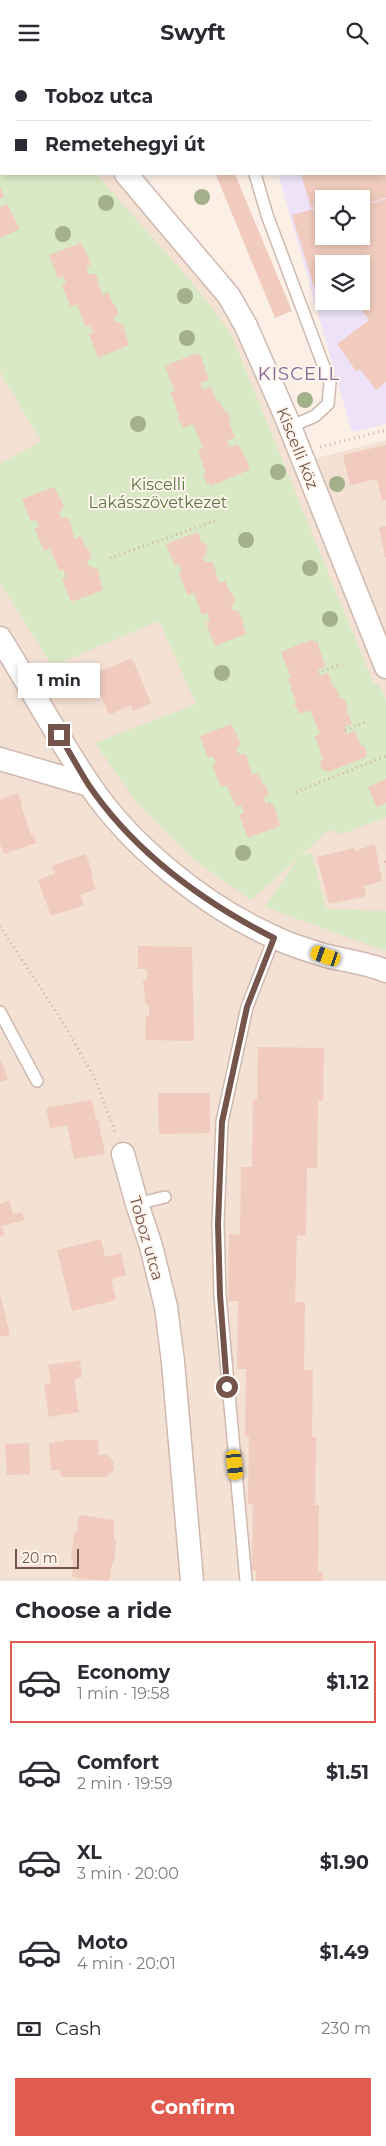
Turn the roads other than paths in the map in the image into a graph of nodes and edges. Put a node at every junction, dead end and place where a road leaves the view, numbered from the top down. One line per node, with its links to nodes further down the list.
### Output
1 (127, 175): 3 (street, Kiscelli köz)
2 (255, 175): 3 (lane)
3 (290, 427): 5 (street, Kiscelli köz)
4 (0, 638): 7 (street)
5 (386, 667)
6 (0, 759): 7 (street)
7 (89, 785): 8 (street)
8 (274, 938): 9 (street); 16 (lane)
9 (386, 971)
10 (0, 1012): 11 (lane)
11 (37, 1081)
12 (123, 1154): 14 (street, Toboz utca)
13 (165, 1197): 14 (lane)
14 (137, 1204): 15 (street, Toboz utca)
15 (192, 1581)
16 (246, 1581)

